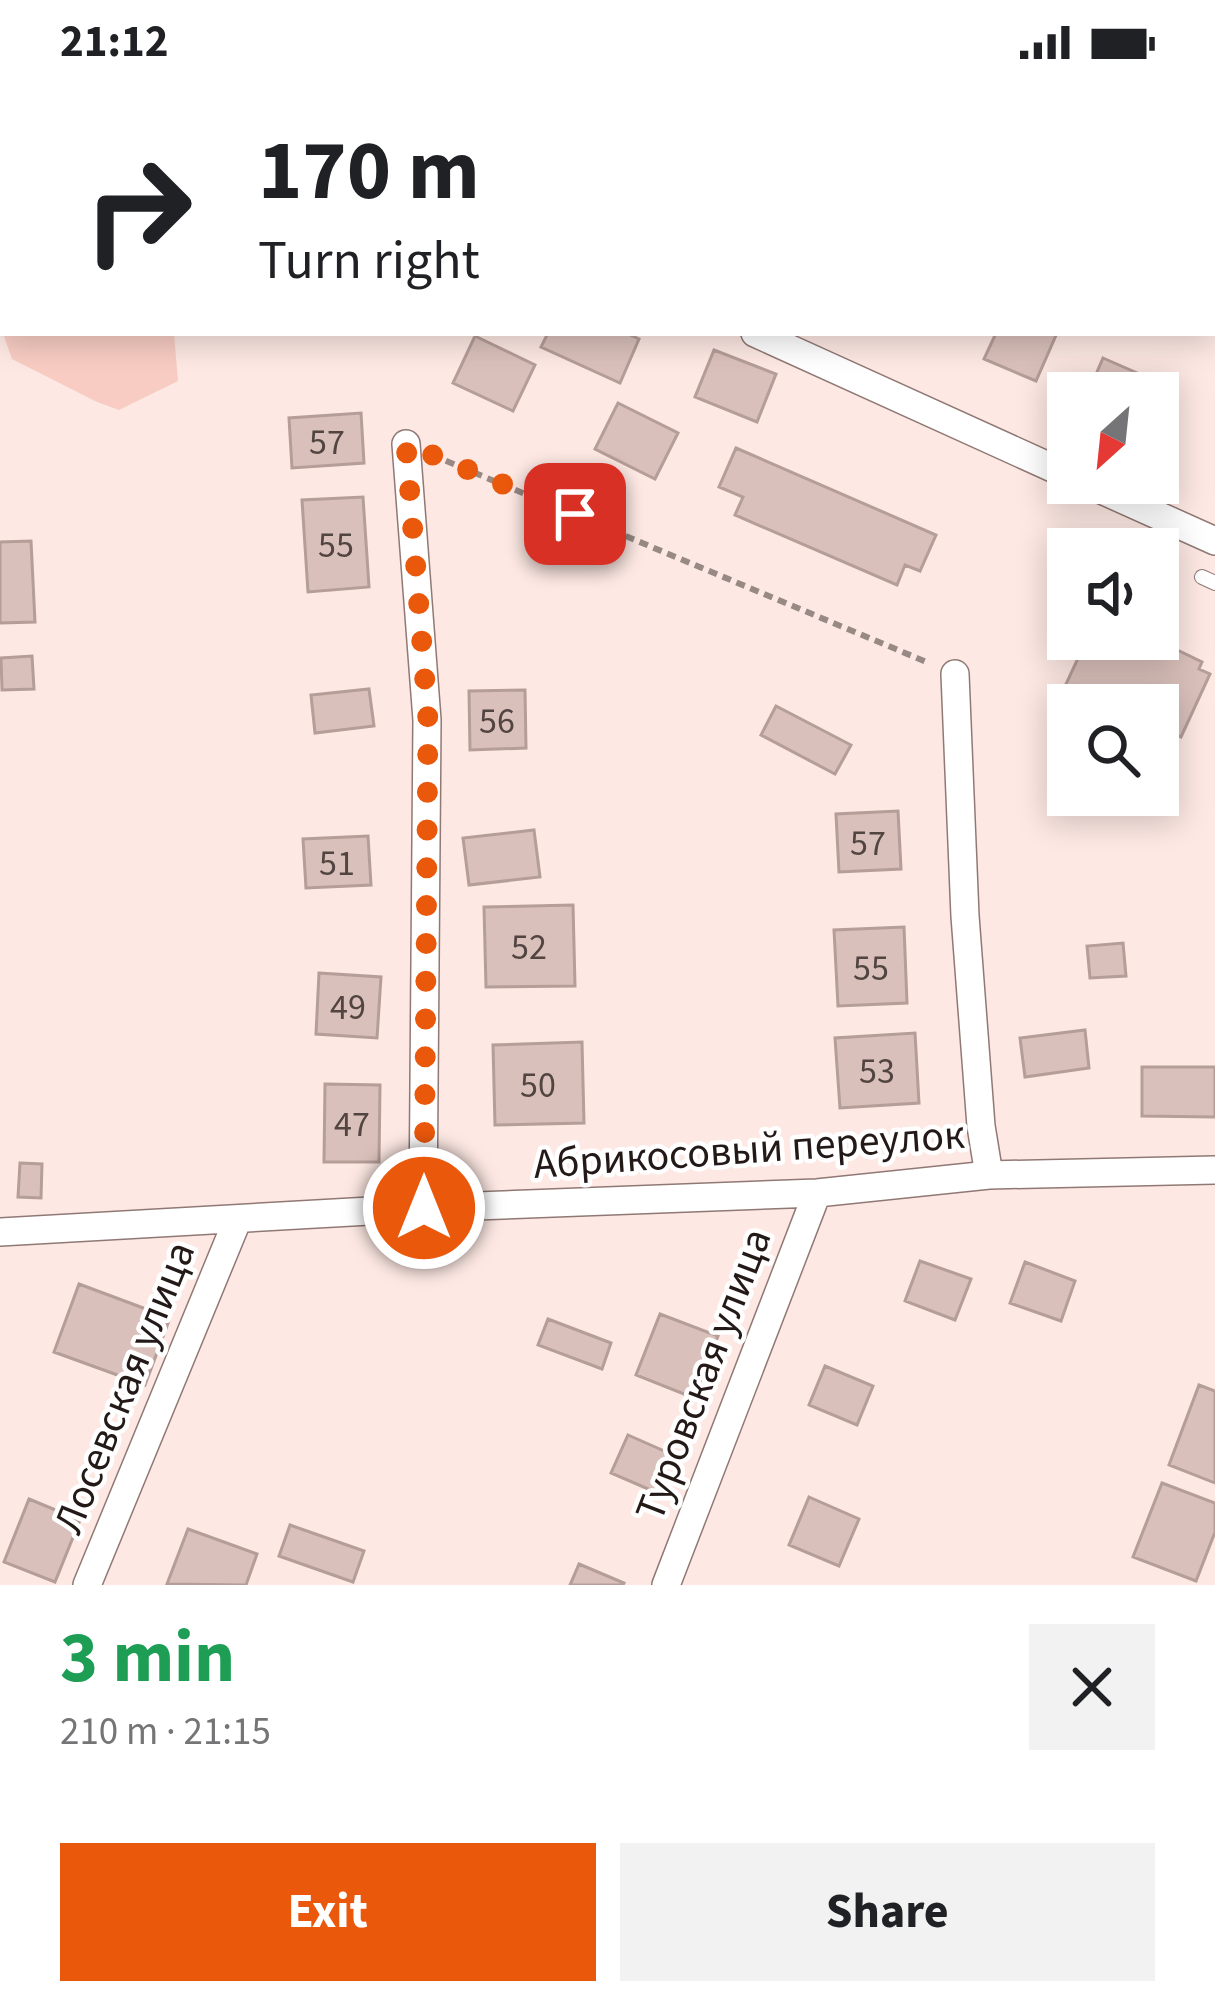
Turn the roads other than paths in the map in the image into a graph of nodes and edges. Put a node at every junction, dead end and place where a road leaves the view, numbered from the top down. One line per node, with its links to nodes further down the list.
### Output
1 (762, 336): 3 (street)
2 (406, 444): 10 (street)
3 (1047, 465)
4 (1132, 504): 5 (street)
5 (1215, 542)
6 (955, 674): 8 (street)
7 (1215, 1170): 8 (street, Абрикосовый переулок)
8 (989, 1175): 9 (street, Абрикосовый переулок)
9 (817, 1193): 10 (street, Абрикосовый переулок); 14 (street, Туровская улица)
10 (424, 1208): 11 (street, Абрикосовый переулок)
11 (237, 1220): 12 (street, Абрикосовый переулок); 13 (street, Лосевская улица)
12 (0, 1232)
13 (87, 1585)
14 (666, 1585)

